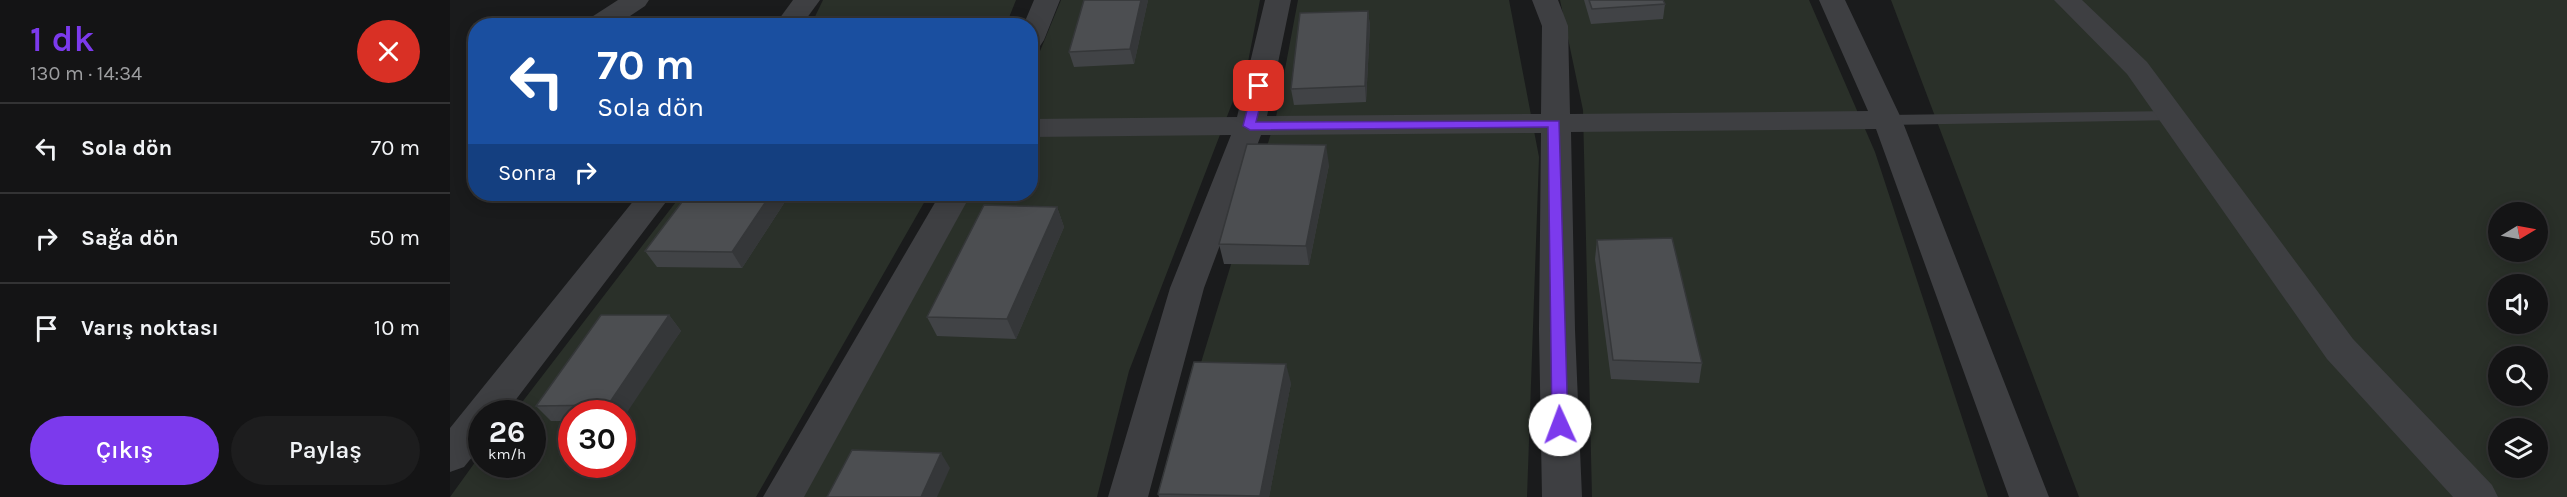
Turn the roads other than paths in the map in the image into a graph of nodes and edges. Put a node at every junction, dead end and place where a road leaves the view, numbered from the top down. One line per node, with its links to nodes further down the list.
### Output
1 (636, 0): 8 (street)
2 (807, 0): 9 (street)
3 (1047, 0): 10 (street)
4 (1278, 0): 14 (street)
5 (1545, 0): 13 (street)
6 (1832, 0): 12 (street)
7 (2067, 0): 11 (street)
8 (608, 18)
9 (794, 18)
10 (1038, 21)
11 (2172, 116): 12 (lane); 25 (street)
12 (1887, 120): 13 (street); 24 (street)
13 (1554, 123): 14 (street); 23 (street)
14 (1250, 126): 15 (street); 22 (street)
15 (1038, 128)
16 (650, 201): 18 (street)
17 (951, 201): 21 (street)
18 (494, 400)
19 (468, 433): 20 (street)
20 (450, 456)
21 (783, 497)
22 (1128, 497)
23 (1562, 497)
24 (2029, 497)
25 (2478, 497)

